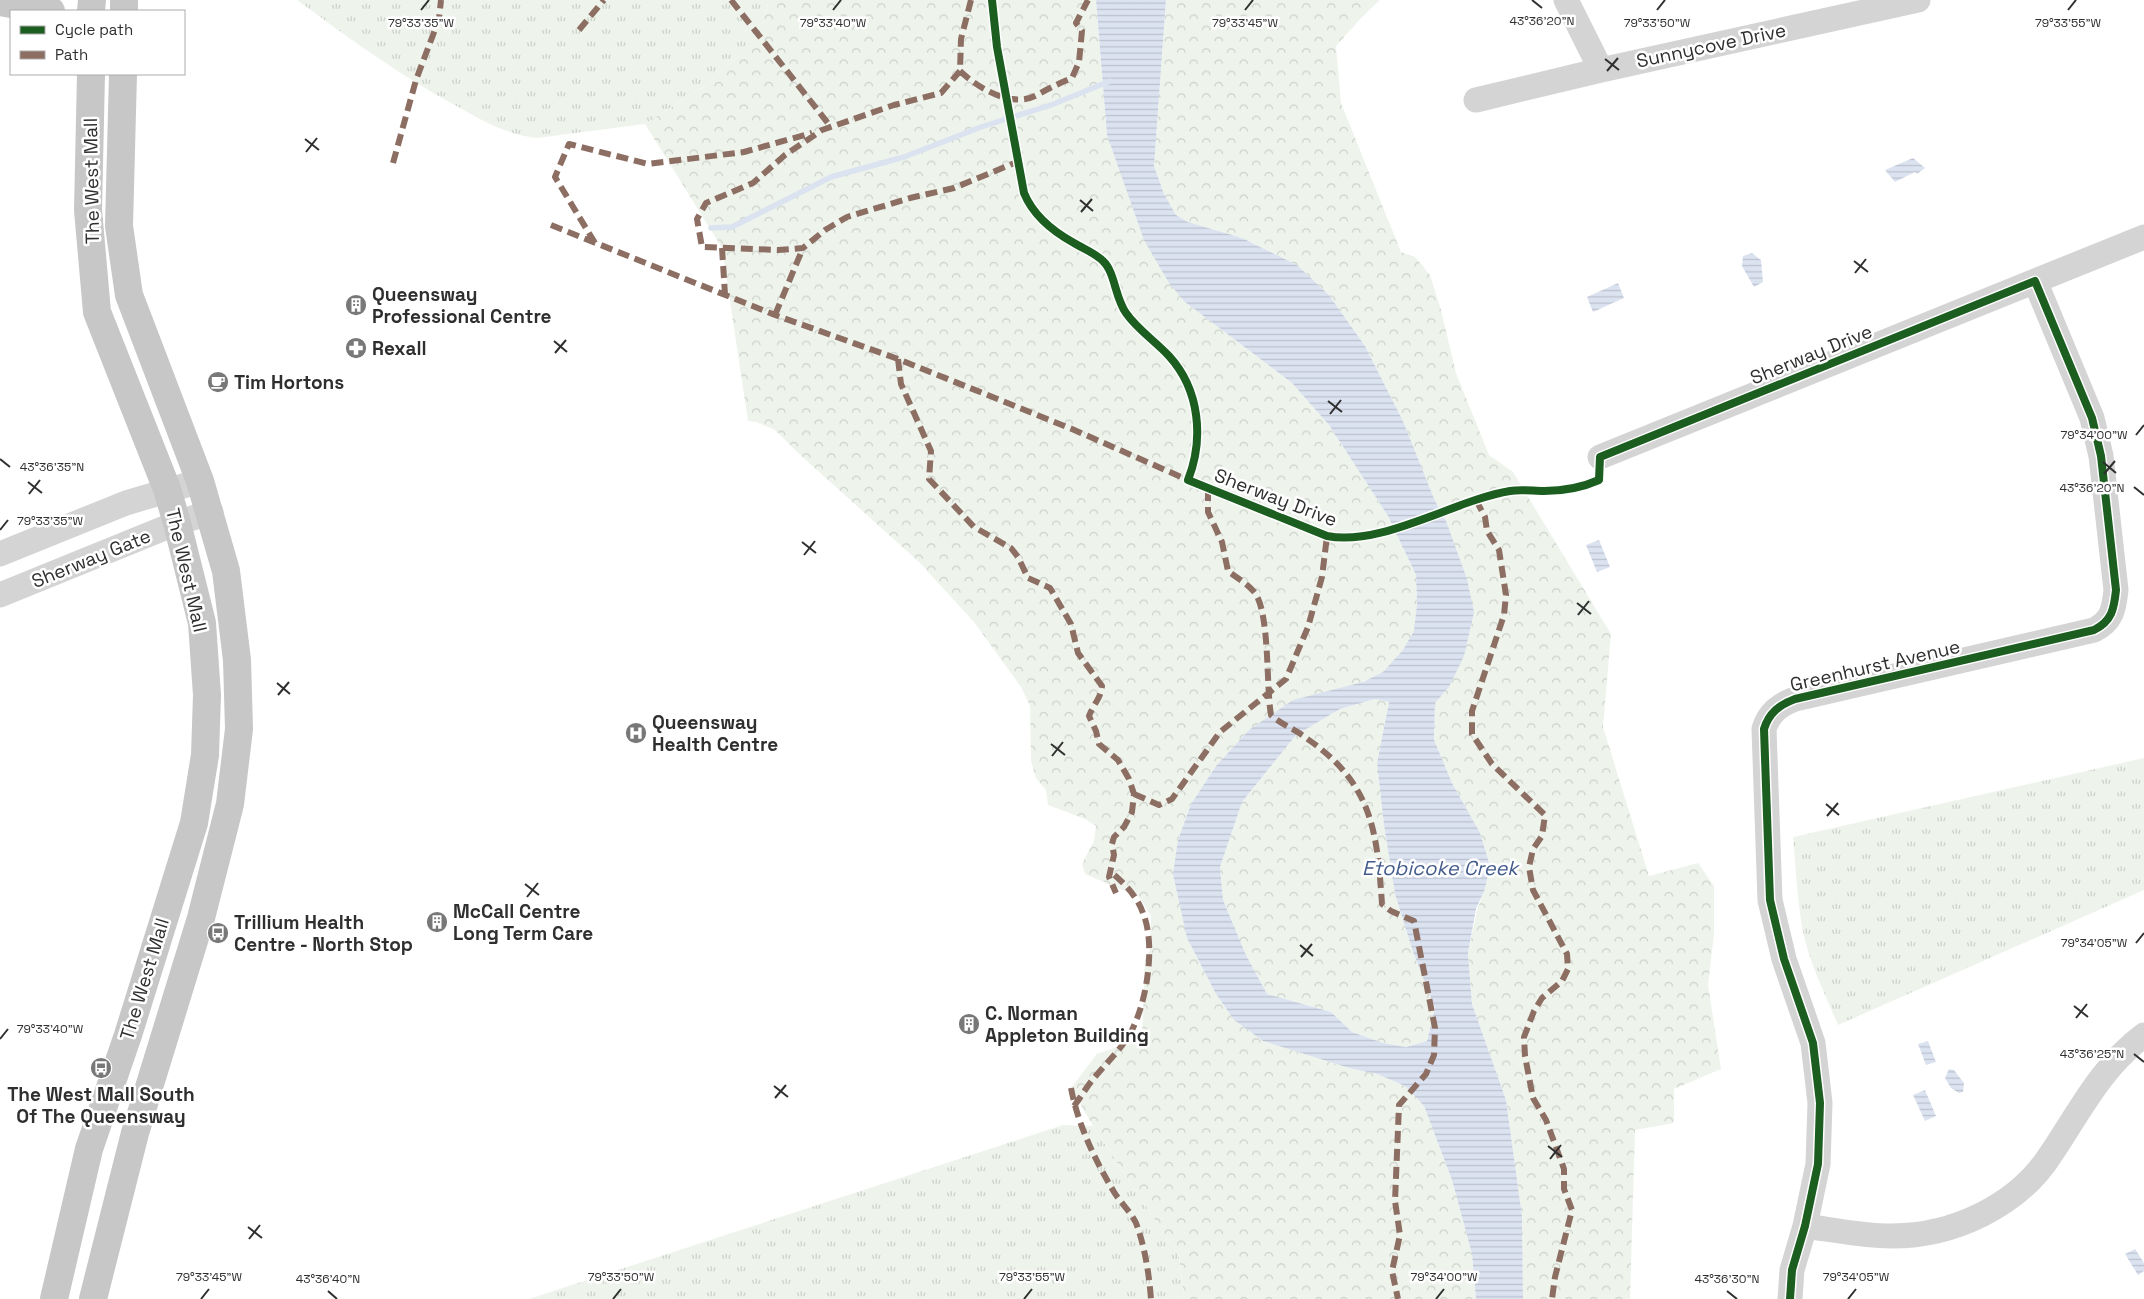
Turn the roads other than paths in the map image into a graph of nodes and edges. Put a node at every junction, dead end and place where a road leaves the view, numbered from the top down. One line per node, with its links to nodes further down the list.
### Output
1 (1566, 0): 5 (street)
2 (1918, 0): 5 (street, Sunnycove Drive)
3 (0, 2): 4 (main road)
4 (45, 10)
5 (1601, 70): 8 (street, Sunnycove Drive)
6 (91, 75): 13 (main road, The West Mall)
7 (123, 75): 12 (main road, The West Mall)
8 (1476, 100)
9 (2144, 237): 10 (street, Sherway Drive)
10 (2035, 281): 11 (street, Sherway Drive); 19 (street, Greenhurst Avenue)
11 (1600, 457)
12 (200, 481): 13 (street, Sherway Gate); 14 (main road, The West Mall)
13 (167, 490): 15 (main road, The West Mall); 16 (street, Sherway Gate)
14 (211, 512): 15 (street, Sherway Gate); 21 (main road, The West Mall)
15 (177, 523): 17 (street, Sherway Gate); 20 (main road, The West Mall)
16 (0, 554)
17 (0, 595)
18 (2144, 1035): 19 (street)
19 (1805, 1226): 22 (street, Greenhurst Avenue)
20 (54, 1299)
21 (93, 1299)
22 (1790, 1299)

